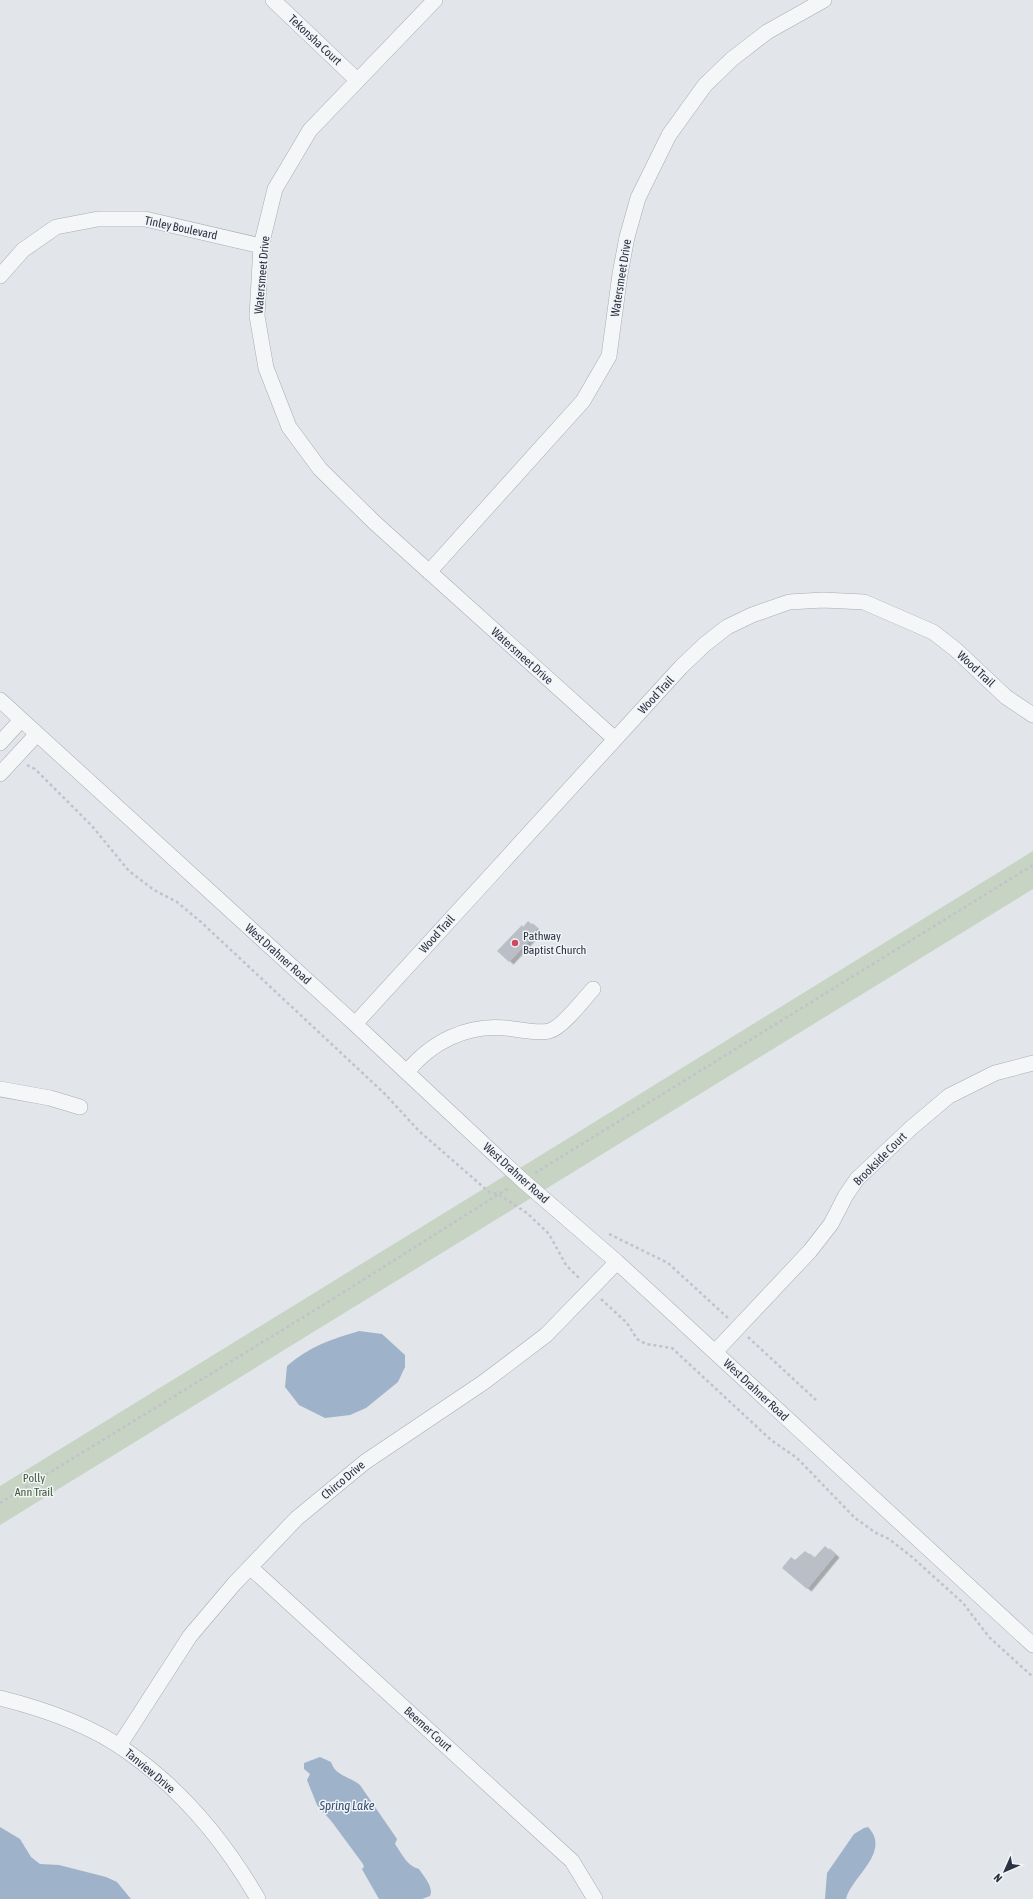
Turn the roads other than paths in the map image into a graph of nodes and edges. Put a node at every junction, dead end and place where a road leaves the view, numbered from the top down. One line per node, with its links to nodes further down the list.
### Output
1 (273, 0): 4 (street, Tekonsha Court)
2 (435, 0): 4 (street, Watersmeet Drive)
3 (824, 0): 7 (street, Watersmeet Drive)
4 (357, 80): 5 (street, Watersmeet Drive)
5 (261, 246): 6 (street, Tinley Boulevard); 7 (street, Watersmeet Drive)
6 (0, 276)
7 (429, 572): 12 (street, Watersmeet Drive)
8 (0, 700): 10 (street, West Drahner Road)
9 (1033, 715): 12 (street, Wood Trail)
10 (21, 720): 11 (street, West Drahner Road); 13 (street)
11 (37, 734): 14 (street); 16 (street, West Drahner Road)
12 (615, 740): 16 (street, Wood Trail)
13 (0, 743)
14 (0, 774)
15 (594, 989): 18 (street)
16 (356, 1024): 18 (street, West Drahner Road)
17 (1033, 1063): 22 (street, Brookside Court)
18 (407, 1072): 21 (street, West Drahner Road)
19 (0, 1089): 20 (street)
20 (80, 1107)
21 (616, 1262): 22 (street, West Drahner Road); 23 (street, Chirco Drive)
22 (715, 1352): 24 (street, West Drahner Road)
23 (250, 1567): 26 (street, Chirco Drive); 28 (street, Beemer Court)
24 (1033, 1645)
25 (0, 1698): 26 (street, Tanview Drive)
26 (119, 1746): 27 (street, Tanview Drive)
27 (258, 1899)
28 (595, 1899)

